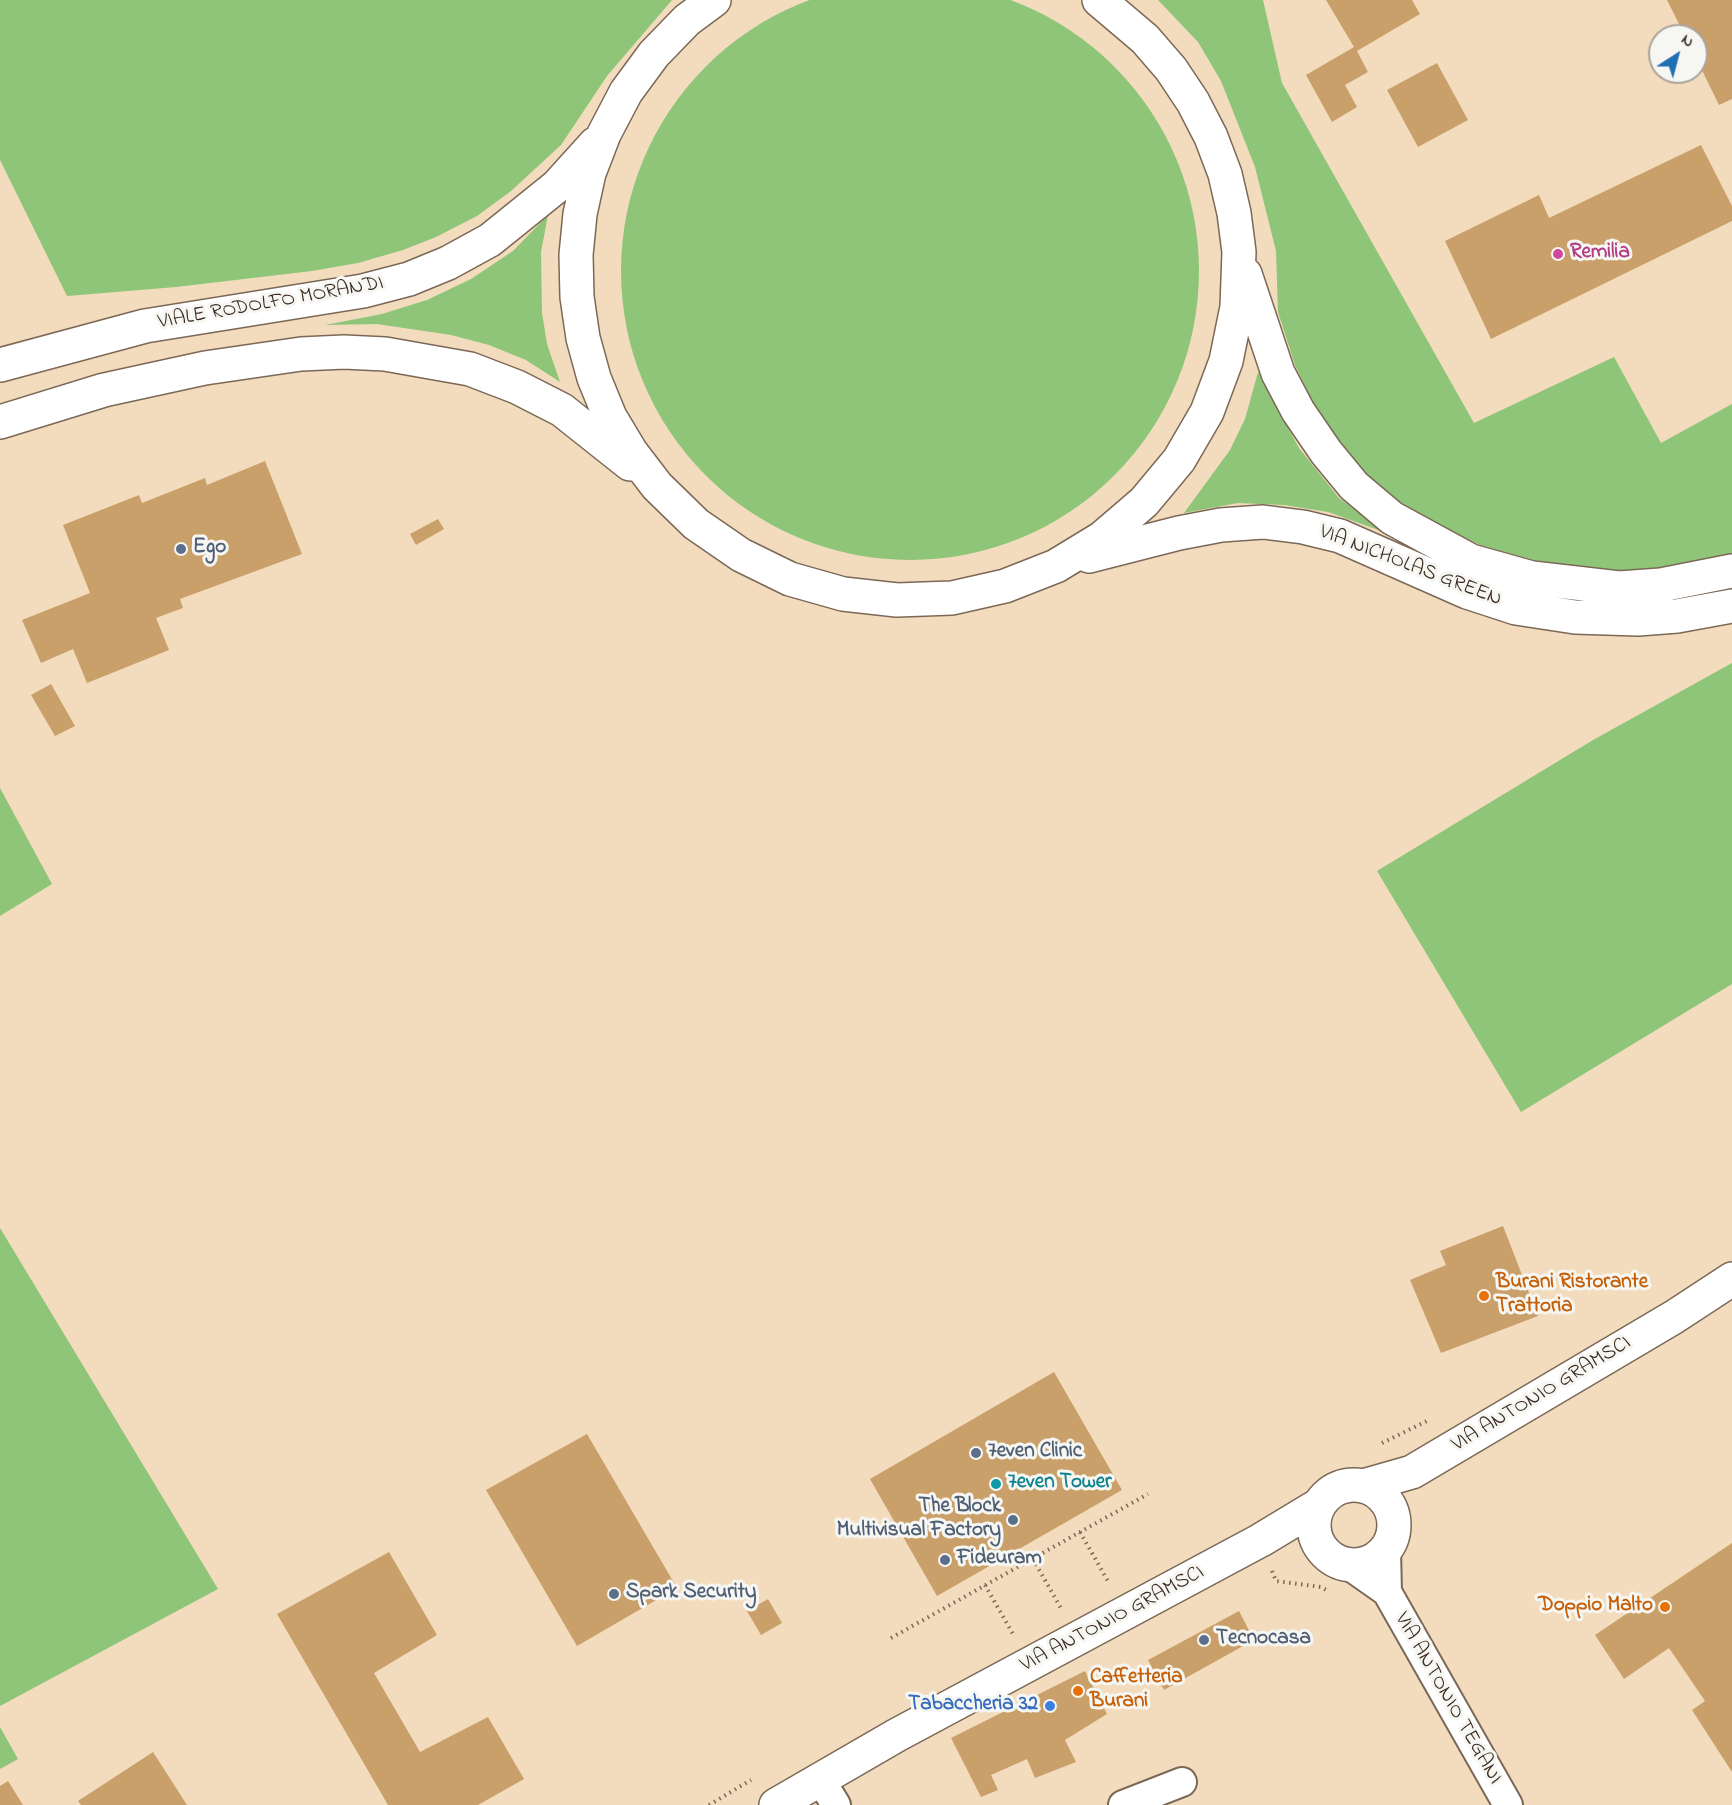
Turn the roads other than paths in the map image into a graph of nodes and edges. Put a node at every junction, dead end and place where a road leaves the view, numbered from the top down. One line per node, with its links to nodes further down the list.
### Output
1 (714, 0): 3 (street, VIALE RODOLFO MORANDI)
2 (1109, 4): 4 (street, VIALE RODOLFO MORANDI)
3 (604, 134): 5 (street, VIALE RODOLFO MORANDI); 7 (street, VIALE RODOLFO MORANDI)
4 (1239, 252): 8 (street, VIALE RODOLFO MORANDI); 9 (street, VIA NICHOLAS GREEN)
5 (0, 365)
6 (0, 422): 7 (street, VIALE RODOLFO MORANDI)
7 (657, 486): 8 (street, VIALE RODOLFO MORANDI)
8 (1056, 566): 10 (street, VIA NICHOLAS GREEN)
9 (1732, 571)
10 (1732, 606)
11 (1732, 1279): 12 (street, VIA ANTONIO GRAMSCI)
12 (1412, 1472): 13 (street, VIA ANTONIO GRAMSCI); 15 (street)
13 (1363, 1486): 14 (street); 15 (street)
14 (1319, 1505): 16 (street, VIA ANTONIO GRAMSCI); 17 (street)
15 (1390, 1537): 17 (street); 18 (street, VIA ANTONIO TEGANI)
16 (1261, 1540): 17 (street); 20 (street, VIA ANTONIO GRAMSCI)
17 (1338, 1560): 18 (street, VIA ANTONIO TEGANI)
18 (1387, 1592): 23 (street, VIA ANTONIO TEGANI)
19 (1182, 1782): 22 (street)
20 (828, 1792): 21 (street, VIA ANTONIO GRAMSCI)
21 (776, 1805)
22 (1123, 1805)
23 (1508, 1805)

